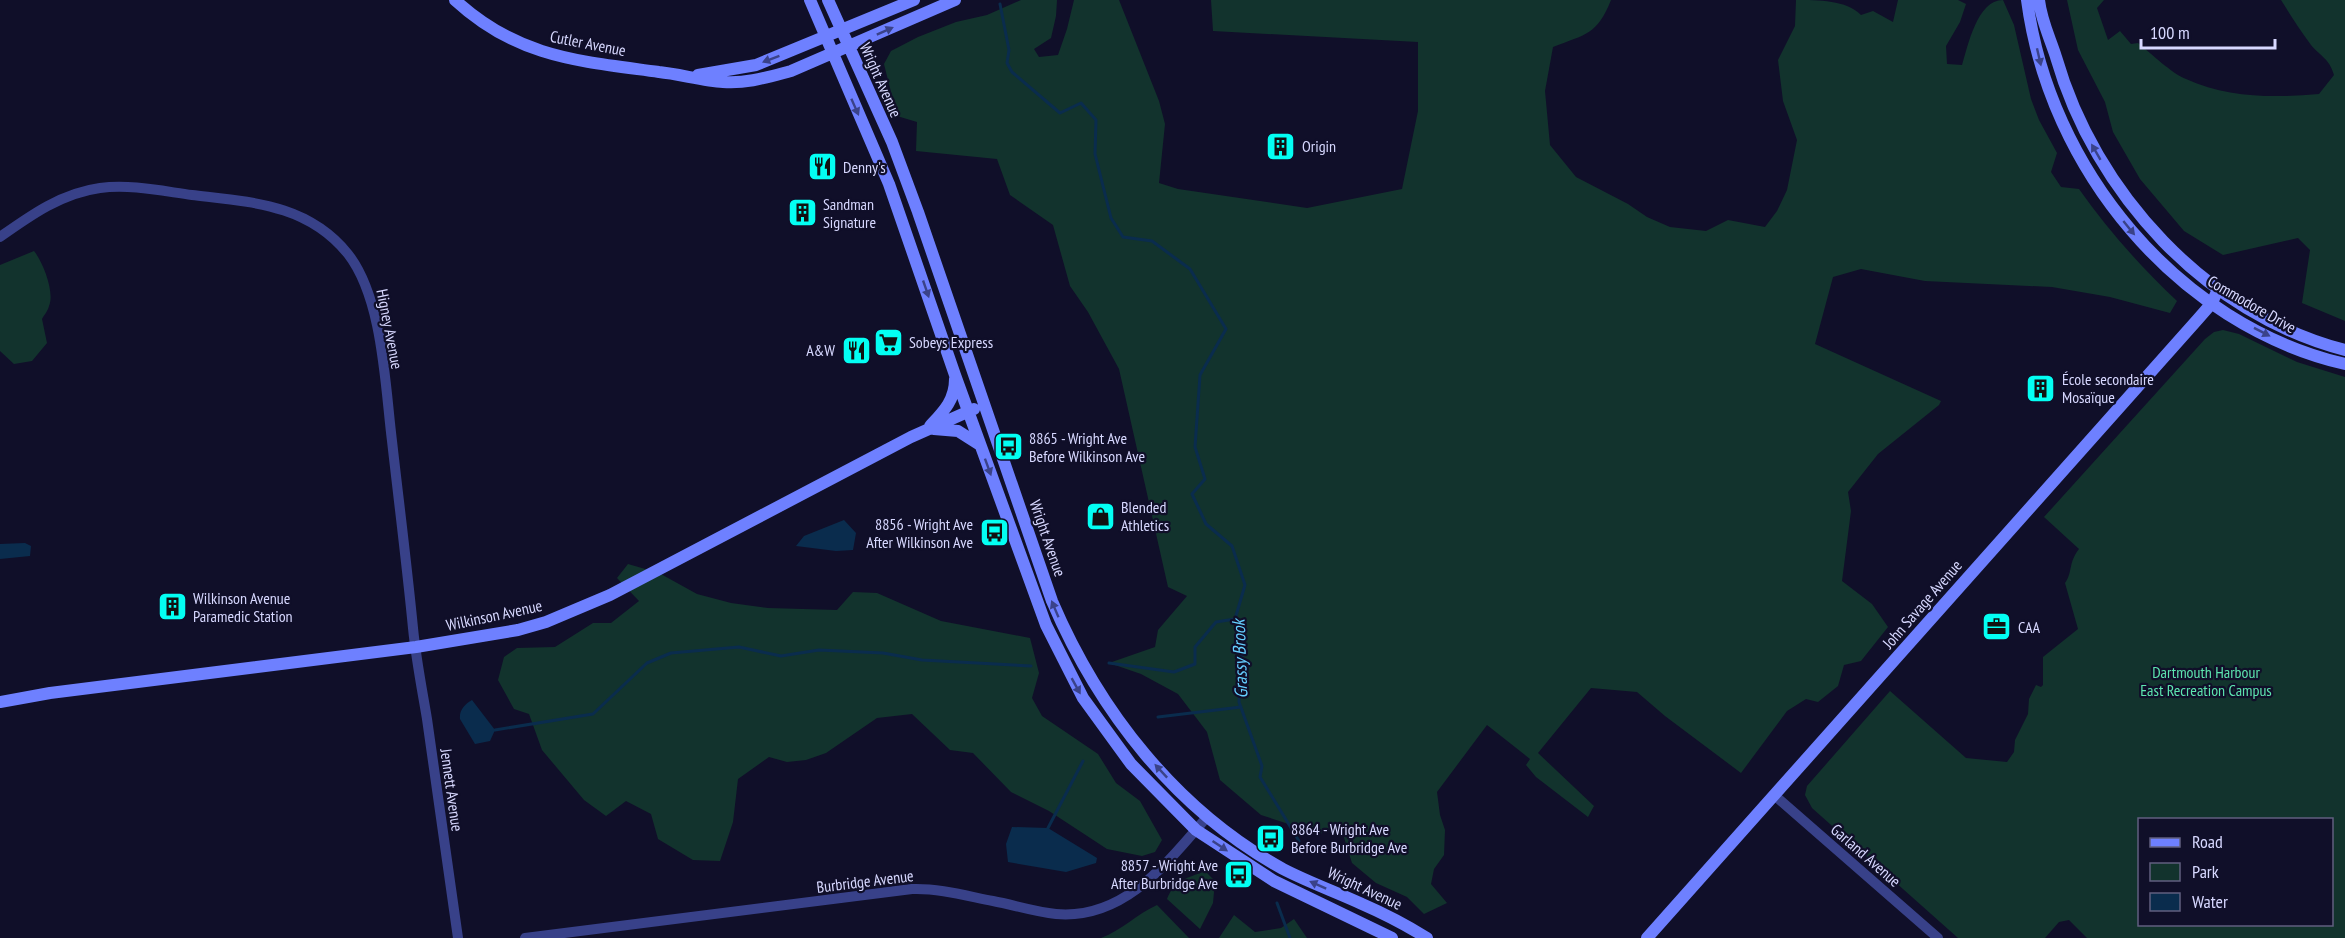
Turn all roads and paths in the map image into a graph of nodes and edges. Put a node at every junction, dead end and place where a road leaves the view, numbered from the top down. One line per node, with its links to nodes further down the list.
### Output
1 (455, 0): 12 (main road, Cutler Avenue)
2 (810, 0): 9 (main road, Wright Avenue)
3 (828, 0): 8 (main road, Wright Avenue)
4 (914, 0): 8 (main road, Cutler Avenue)
5 (955, 0): 10 (main road, Cutler Avenue, one-way to 5)
6 (2027, 0): 15 (main road, Commodore Drive, one-way to 15)
7 (2039, 0): 14 (main road, Commodore Drive, one-way to 7)
8 (841, 31): 9 (main road, Cutler Avenue); 10 (main road, Wright Avenue)
9 (825, 37): 11 (main road, Wright Avenue); 12 (main road, Cutler Avenue, one-way to 12)
10 (848, 47): 11 (main road, Cutler Avenue); 19 (main road, Wright Avenue)
11 (832, 54): 12 (main road, Cutler Avenue); 18 (main road, Wright Avenue, one-way to 18)
12 (693, 76)
13 (0, 237): 23 (street, Higney Avenue)
14 (2218, 289): 15 (main road, John Savage Avenue); 16 (main road, Commodore Drive)
15 (2212, 303): 17 (main road, Commodore Drive, one-way to 17); 25 (main road, John Savage Avenue)
16 (2345, 350)
17 (2345, 364)
18 (955, 375): 20 (main road, Wright Avenue); 21 (main road)
19 (985, 405): 20 (main road, Wilkinson Avenue); 26 (main road, Wright Avenue, one-way to 19)
20 (968, 412): 21 (main road, Wilkinson Avenue); 22 (main road, Wright Avenue)
21 (927, 430): 22 (main road); 23 (main road, Wilkinson Avenue)
22 (981, 445): 27 (main road, Wright Avenue, one-way to 27)
23 (416, 647): 24 (main road, Wilkinson Avenue); 28 (street, Jennett Avenue)
24 (0, 702)
25 (1774, 795): 32 (main road, John Savage Avenue); 33 (street, Garland Avenue)
26 (1207, 817): 27 (street, Burbridge Avenue); 31 (main road, Wright Avenue, one-way to 26)
27 (1196, 830): 29 (street, Burbridge Avenue); 30 (main road, Wright Avenue, one-way to 30)
28 (458, 938)
29 (525, 938)
30 (1392, 938)
31 (1427, 938)
32 (1647, 938)
33 (1938, 938)

